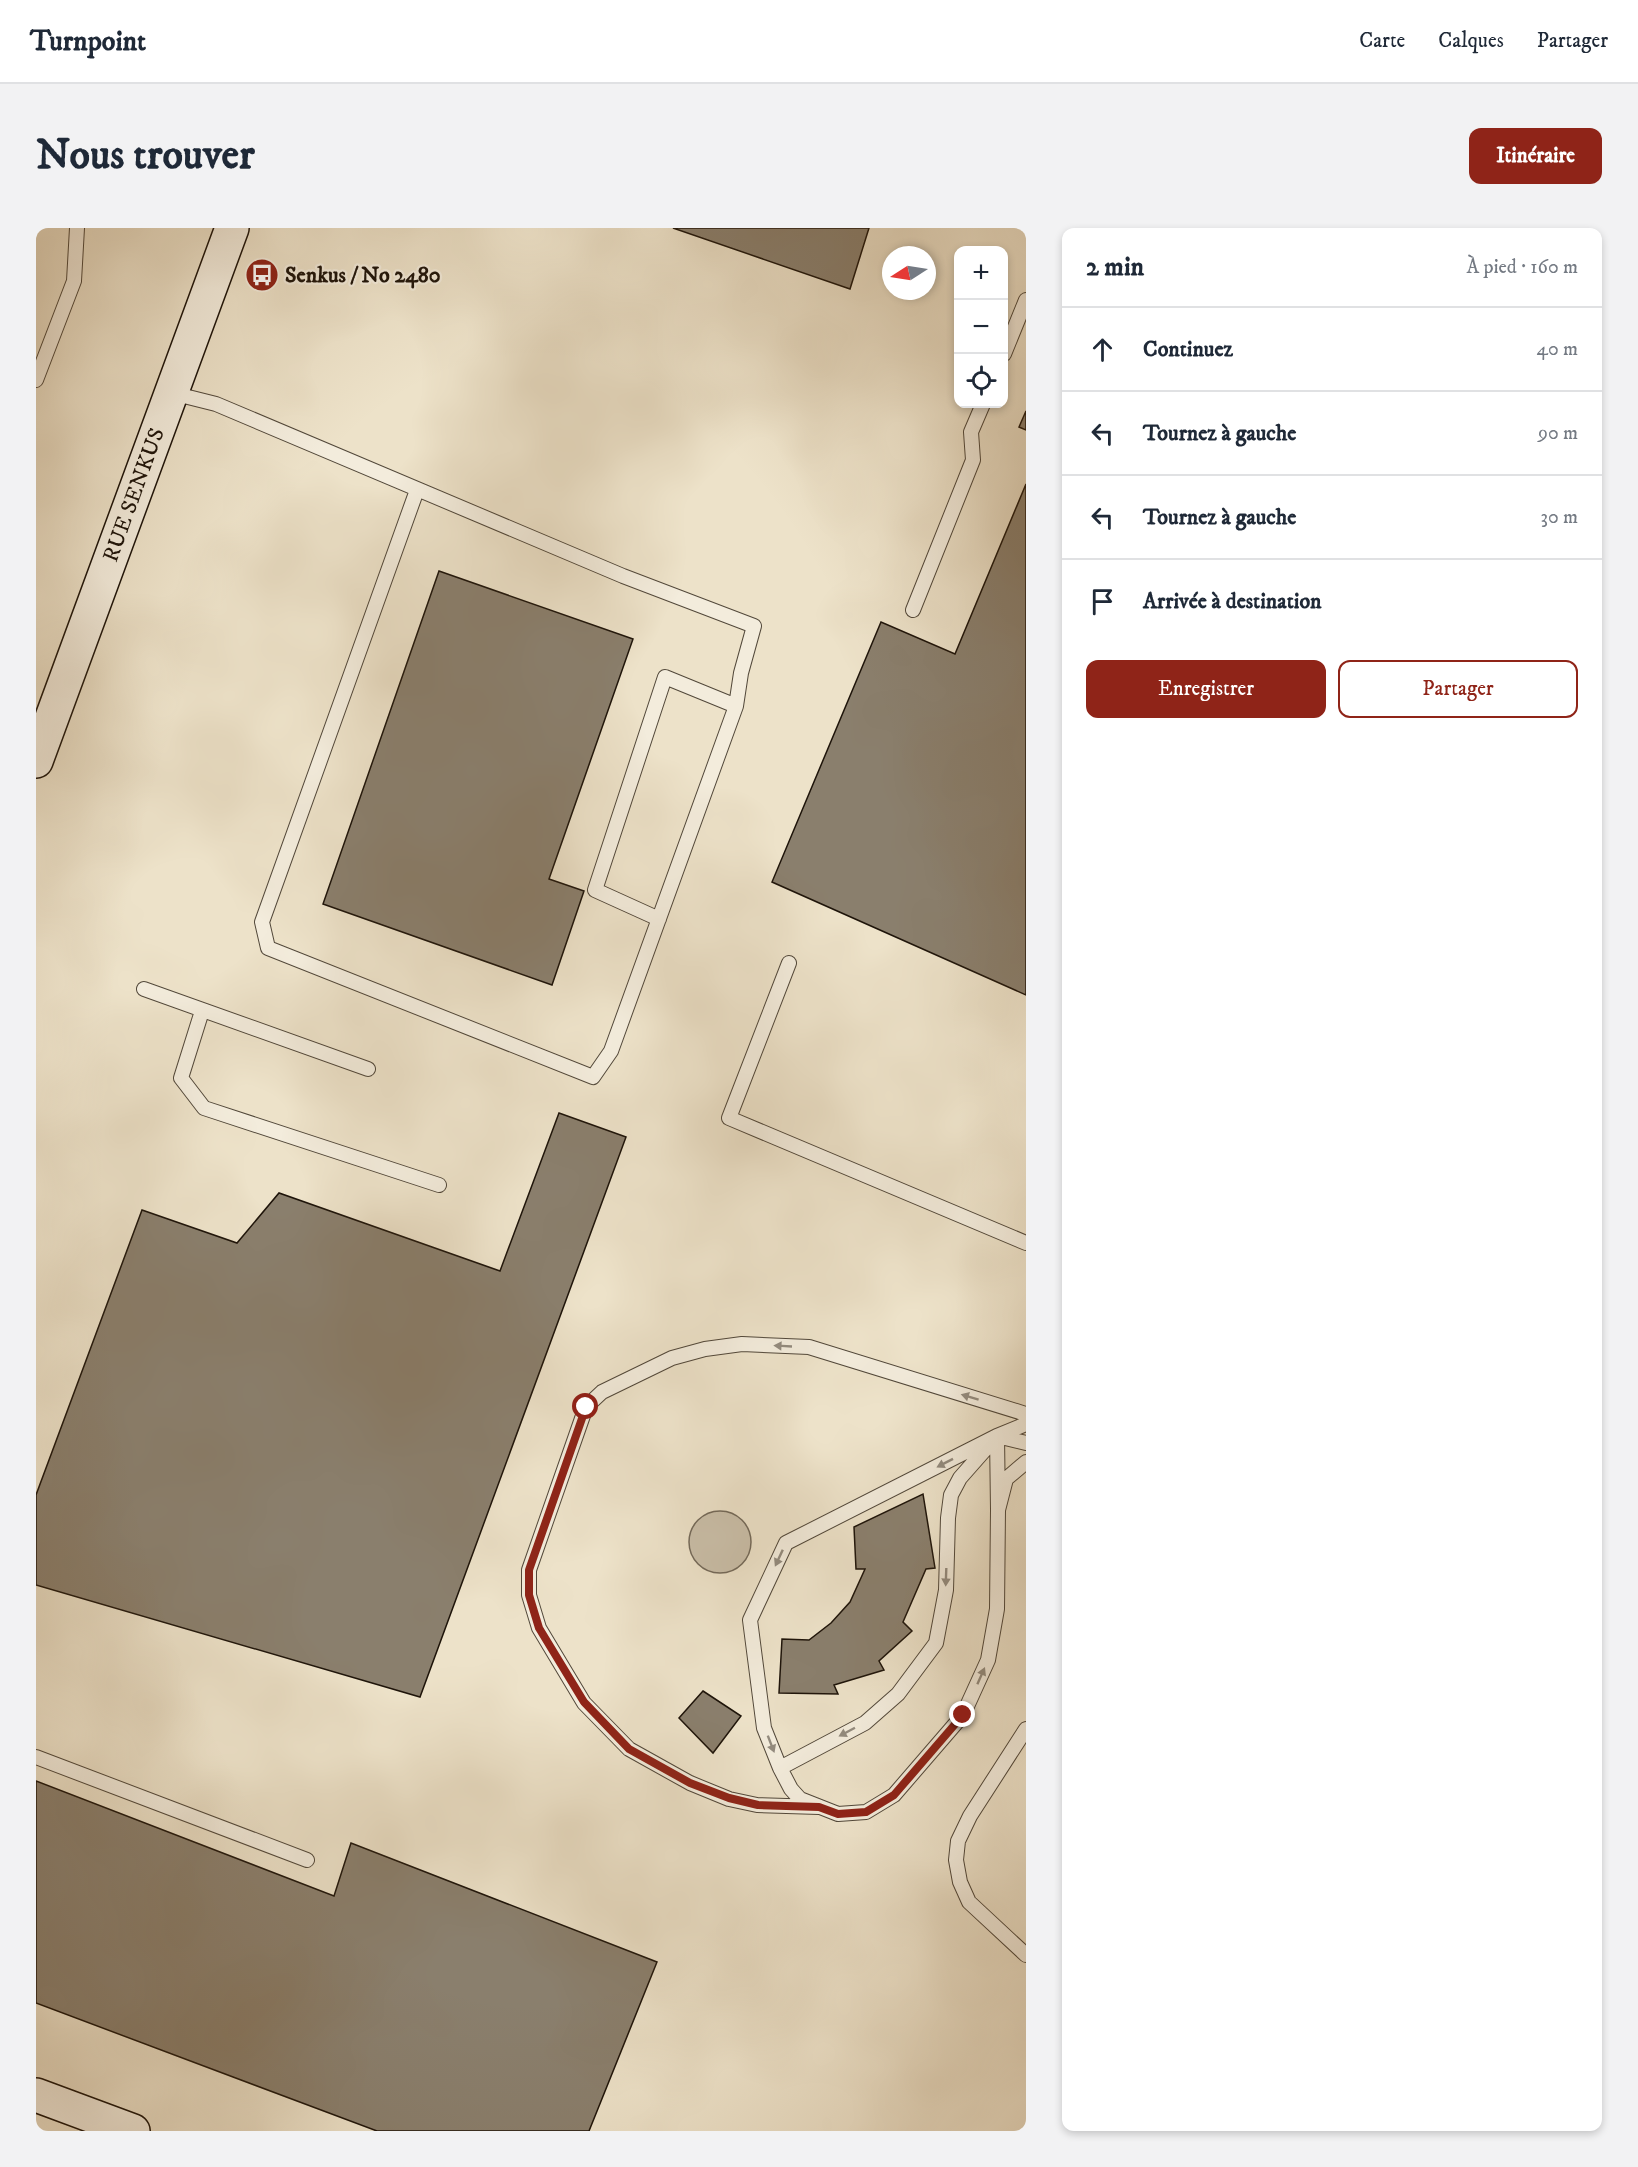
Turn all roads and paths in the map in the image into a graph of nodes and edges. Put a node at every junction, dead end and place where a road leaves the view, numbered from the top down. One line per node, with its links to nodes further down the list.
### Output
1 (76, 228): 5 (lane)
2 (227, 230): 6 (street, RUE SENKUS)
3 (1026, 300): 4 (lane)
4 (1008, 344)
5 (36, 380)
6 (172, 393): 8 (lane); 11 (street, RUE SENKUS)
7 (981, 408): 9 (lane)
8 (417, 490): 10 (lane); 12 (lane)
9 (913, 610)
10 (736, 706): 12 (lane); 12 (lane)
11 (36, 761)
12 (659, 919)
13 (789, 963): 18 (lane)
14 (144, 989): 15 (lane)
15 (202, 1011): 16 (lane); 17 (lane)
16 (368, 1069)
17 (439, 1185)
18 (1026, 1243)
19 (1026, 1414): 28 (lane, one-way to 28)
20 (1026, 1424): 21 (lane)
21 (997, 1436): 22 (lane); 24 (lane); 27 (lane, one-way to 27); 27 (lane, one-way to 27)
22 (1026, 1443)
23 (1026, 1462): 24 (lane)
24 (998, 1510): 28 (lane, one-way to 24)
25 (1026, 1729): 30 (lane)
26 (36, 1757): 29 (lane)
27 (780, 1768): 28 (lane)
28 (819, 1807)
29 (307, 1860)
30 (1026, 1955)
31 (36, 2095): 32 (street)
32 (133, 2131)

